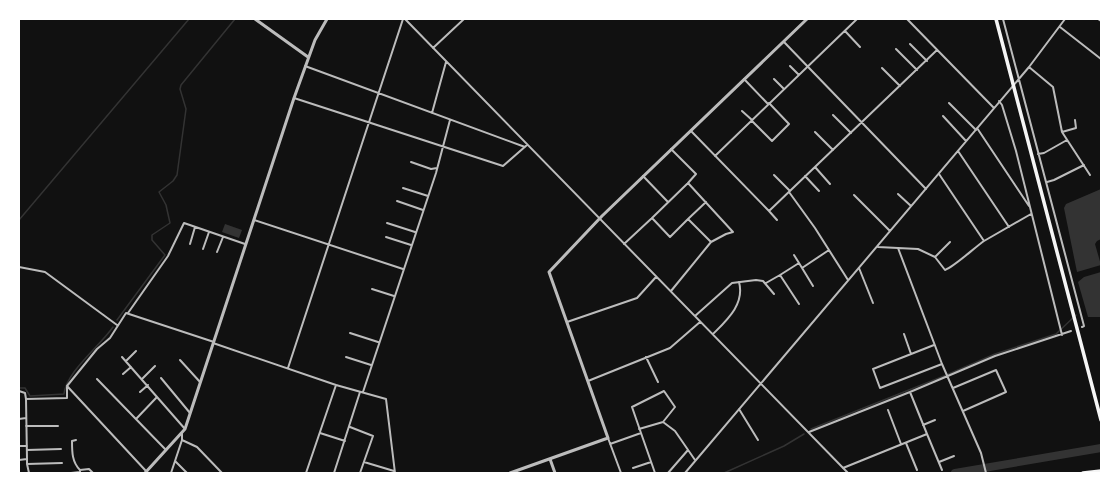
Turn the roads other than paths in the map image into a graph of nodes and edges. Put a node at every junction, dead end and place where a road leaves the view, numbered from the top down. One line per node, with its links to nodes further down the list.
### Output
1 (255, 19): 21 (street)
2 (327, 19): 21 (street)
3 (404, 19): 18 (street); 37 (street)
4 (464, 19): 18 (street)
5 (807, 19): 15 (street)
6 (857, 19): 14 (street)
7 (907, 19): 20 (street)
8 (996, 19): 192 (main road)
9 (1003, 19): 34 (street)
10 (1065, 19): 13 (street)
11 (1098, 19): 12 (street)
12 (1101, 21)
13 (1060, 28): 22 (street); 28 (street)
14 (845, 31): 17 (street); 27 (street)
15 (784, 41): 27 (street); 32 (street)
16 (910, 44): 23 (street)
17 (860, 47)
18 (433, 48): 24 (street)
19 (896, 49): 30 (street)
20 (937, 50): 23 (street); 42 (street)
21 (308, 58): 25 (street)
22 (1101, 59)
23 (926, 61): 30 (street)
24 (446, 62): 44 (street); 59 (street)
25 (305, 66): 37 (street); 38 (street)
26 (790, 66): 31 (street)
27 (808, 66): 31 (street); 51 (street)
28 (1029, 67): 34 (street); 55 (street)
29 (882, 68): 35 (street)
30 (917, 70): 35 (street)
31 (799, 75): 36 (street)
32 (744, 79): 41 (street); 53 (street)
33 (774, 79): 36 (street)
34 (1019, 79): 39 (street); 65 (street)
35 (900, 86): 51 (street)
36 (784, 89): 41 (street)
37 (379, 94): 44 (street); 50 (street)
38 (294, 98): 50 (street); 97 (street)
39 (1000, 101): 42 (street); 90 (street)
40 (950, 103): 52 (street)
41 (769, 104): 49 (street); 49 (street)
42 (994, 108): 52 (street)
43 (742, 111): 49 (street)
44 (432, 113): 47 (street)
45 (834, 115): 56 (street)
46 (943, 116): 58 (street)
47 (450, 120): 60 (street); 61 (street)
48 (1075, 120): 55 (street)
49 (752, 121): 66 (street)
50 (370, 122): 60 (street); 112 (street)
51 (862, 123): 56 (street); 80 (street)
52 (976, 129): 58 (street); 90 (street)
53 (690, 130): 62 (street); 66 (street)
54 (815, 132): 63 (street)
55 (1062, 132): 57 (street)
56 (851, 133): 63 (street)
57 (1067, 140): 65 (street); 68 (street)
58 (966, 141): 64 (street)
59 (528, 145): 61 (street); 95 (street)
60 (444, 147): 61 (street); 70 (street)
61 (525, 147)
62 (672, 149): 74 (street); 77 (street)
63 (833, 150): 69 (street)
64 (958, 151): 71 (street); 101 (street)
65 (1038, 154): 76 (street)
66 (715, 156): 92 (street)
67 (411, 162): 70 (street)
68 (1084, 165): 73 (street); 76 (street)
69 (815, 167): 75 (street); 78 (street)
70 (437, 168): 85 (street)
71 (939, 174): 80 (street); 107 (street)
72 (774, 175): 81 (street)
73 (1090, 175)
74 (643, 176): 87 (street); 95 (street)
75 (805, 176): 81 (street); 82 (street)
76 (1047, 182): 144 (street)
77 (688, 183): 87 (street); 88 (street)
78 (830, 184)
79 (403, 188): 85 (street)
80 (926, 190): 89 (street)
81 (789, 191): 92 (street); 118 (street)
82 (819, 191)
83 (898, 194): 89 (street)
84 (854, 195): 102 (street)
85 (428, 196): 91 (street)
86 (397, 201): 91 (street)
87 (668, 202): 94 (street)
88 (706, 202): 96 (street); 108 (street)
89 (911, 206): 102 (street)
90 (1029, 207): 93 (street)
91 (423, 210): 104 (street)
92 (769, 211): 98 (street)
93 (1031, 214): 101 (street); 149 (street)
94 (652, 218): 96 (street); 114 (street)
95 (599, 219): 114 (street); 141 (street)
96 (688, 219): 108 (street)
97 (253, 220): 111 (street); 112 (street)
98 (777, 220)
99 (387, 223): 104 (street)
100 (195, 227): 103 (street); 110 (street); 139 (street)
101 (1008, 227): 107 (street)
102 (891, 231): 115 (street)
103 (209, 232): 105 (street); 117 (street)
104 (415, 232): 113 (street)
105 (223, 237): 111 (street); 119 (street)
106 (386, 237): 113 (street)
107 (984, 241): 121 (street)
108 (710, 242): 134 (street)
109 (950, 242): 121 (street)
110 (190, 244)
111 (245, 244): 150 (street)
112 (329, 244): 126 (street); 164 (street)
113 (411, 245): 126 (street)
114 (624, 245): 128 (street)
115 (878, 247): 116 (street); 125 (street)
116 (898, 248): 121 (street); 152 (street)
117 (203, 249)
118 (829, 250): 124 (street); 129 (street)
119 (217, 252)
120 (794, 255): 122 (street)
121 (935, 257)
122 (799, 263): 124 (street); 127 (street)
123 (19, 267): 143 (street)
124 (802, 268): 132 (street)
125 (859, 268): 129 (street); 137 (street)
126 (403, 269): 136 (street)
127 (780, 275): 131 (street); 138 (street)
128 (656, 277): 134 (street); 141 (street)
129 (848, 281): 173 (street)
130 (739, 282): 131 (street); 140 (street); 147 (street)
131 (766, 283): 135 (street)
132 (813, 286)
133 (372, 289): 136 (street)
134 (671, 292): 140 (street)
135 (774, 294)
136 (394, 296): 151 (street)
137 (873, 303)
138 (798, 304)
139 (128, 313): 143 (street); 150 (street)
140 (695, 316): 142 (street)
141 (567, 322): 170 (street)
142 (700, 322): 147 (street); 157 (street)
143 (117, 325): 176 (street)
144 (1082, 327)
145 (1071, 332): 149 (street)
146 (350, 334): 151 (street)
147 (713, 334): 173 (street)
148 (904, 334): 154 (street)
149 (1062, 335): 166 (street)
150 (214, 342): 164 (street); 172 (street)
151 (378, 342): 161 (street)
152 (934, 345): 154 (street); 160 (street)
153 (136, 351): 159 (street)
154 (911, 354): 160 (street)
155 (122, 357): 159 (street)
156 (346, 357): 161 (street)
157 (646, 357): 170 (street); 171 (street)
158 (180, 360): 172 (street)
159 (126, 361): 163 (street)
160 (942, 364): 166 (street)
161 (371, 365): 180 (street)
162 (155, 366): 169 (street)
163 (131, 367): 165 (street); 169 (street)
164 (288, 368): 175 (street)
165 (123, 374)
166 (948, 377): 177 (street); 181 (street)
167 (161, 378): 187 (street)
168 (97, 379): 190 (street)
169 (142, 379): 174 (street)
170 (588, 381): 205 (street)
171 (658, 382)
172 (201, 383): 187 (street)
173 (761, 384): 184 (street); 202 (street)
174 (148, 385): 179 (street); 182 (street)
175 (336, 385): 180 (street); 200 (street)
176 (67, 387): 183 (street); 236 (street)
177 (953, 388): 186 (street); 186 (street)
178 (19, 391): 183 (street)
179 (140, 392)
180 (362, 392): 197 (street); 237 (street)
181 (910, 392): 194 (street); 202 (street)
182 (157, 396): 190 (street); 198 (street)
183 (26, 399): 188 (street)
184 (739, 409): 209 (street); 223 (street)
185 (888, 410): 212 (street)
186 (962, 411): 238 (street)
187 (191, 414): 198 (street)
188 (26, 418): 189 (street); 195 (street)
189 (19, 419)
190 (136, 419): 217 (street)
191 (935, 420): 194 (street)
192 (1101, 420)
193 (663, 422): 199 (street); 199 (street); 218 (street)
194 (923, 425): 204 (street)
195 (26, 426): 196 (street); 214 (street)
196 (58, 426)
197 (350, 427): 208 (street); 225 (street)
198 (185, 429): 203 (street)
199 (639, 429): 201 (street)
200 (320, 433): 208 (street); 245 (street)
201 (641, 433): 211 (street); 226 (street)
202 (808, 433): 231 (street)
203 (182, 434): 207 (street); 217 (street)
204 (927, 434): 210 (street); 227 (street)
205 (608, 438): 211 (street); 221 (street)
206 (76, 440): 232 (street)
207 (182, 440): 224 (street); 244 (street)
208 (345, 440): 246 (street)
209 (758, 440)
210 (906, 443): 212 (street); 233 (street)
211 (610, 444): 250 (street)
212 (901, 444): 231 (street)
213 (19, 446): 214 (street)
214 (27, 446): 216 (street)
215 (61, 449): 216 (street)
216 (27, 450): 220 (street)
217 (166, 450): 236 (street)
218 (688, 450): 223 (street); 252 (street)
219 (954, 456): 227 (street)
220 (27, 458): 222 (street); 229 (street)
221 (550, 459): 248 (street); 249 (street)
222 (19, 460)
223 (696, 460): 253 (street)
224 (175, 461): 242 (street); 243 (street)
225 (364, 462): 237 (street); 247 (street)
226 (651, 462): 230 (street); 251 (street)
227 (939, 462): 234 (street)
228 (62, 463): 229 (street)
229 (27, 464): 239 (street)
230 (633, 468)
231 (843, 468): 254 (street)
232 (80, 470): 240 (street); 241 (street)
233 (917, 470)
234 (942, 470)
235 (1101, 471): 255 (main road)
236 (146, 472)
237 (394, 472)
238 (985, 472)
239 (29, 473)
240 (71, 473)
241 (93, 473)
242 (171, 473)
243 (187, 473)
244 (222, 473)
245 (306, 473)
246 (334, 473)
247 (360, 473)
248 (510, 473)
249 (555, 473)
250 (621, 473)
251 (655, 473)
252 (668, 473)
253 (685, 473)
254 (848, 473)
255 (1082, 473)

